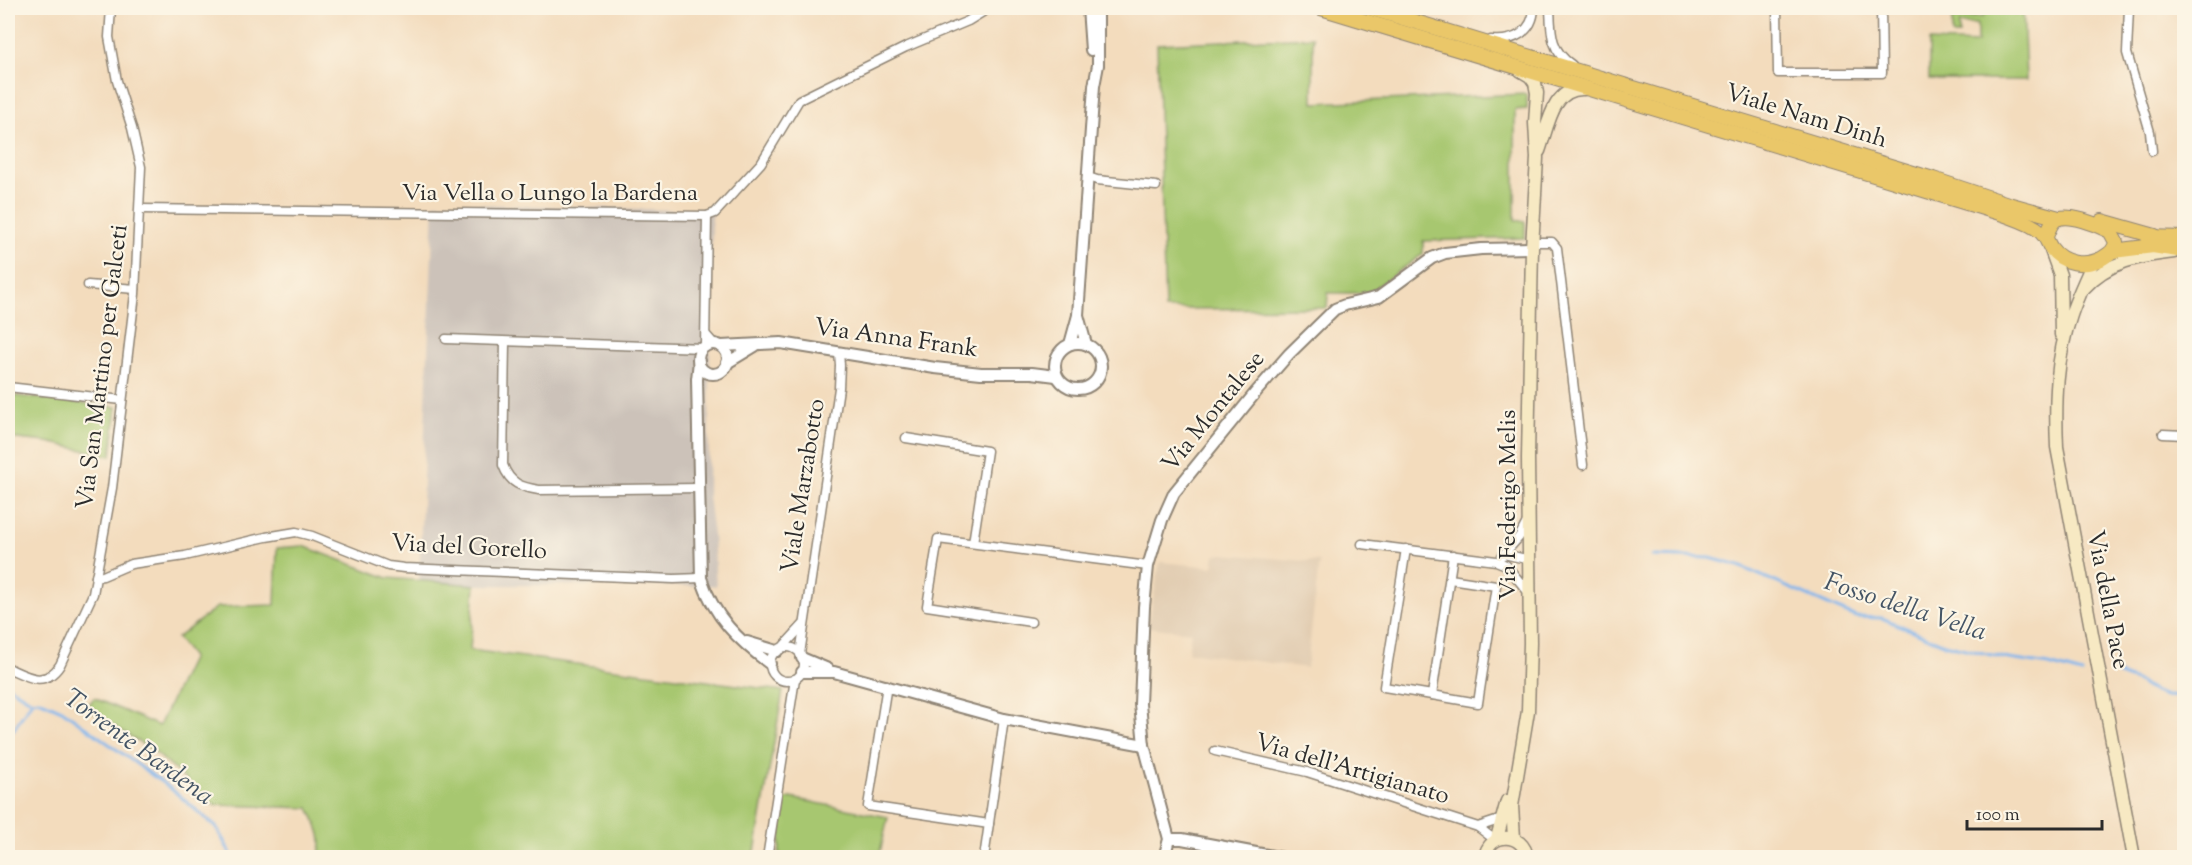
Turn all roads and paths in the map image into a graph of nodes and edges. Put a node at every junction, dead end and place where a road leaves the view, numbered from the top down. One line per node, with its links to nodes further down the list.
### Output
1 (111, 8): 21 (street, Via San Martino per Galceti)
2 (989, 8): 22 (street, Via Vella o Lungo la Bardena)
3 (1088, 8): 15 (street)
4 (1098, 8): 15 (street)
5 (1321, 8): 13 (main road, Viale Nam Dinh)
6 (1371, 8): 12 (main road, Viale Nam Dinh)
7 (1534, 8): 12 (street)
8 (1550, 8): 14 (street)
9 (1777, 8): 10 (street)
10 (1881, 8)
11 (2129, 8): 17 (street)
12 (1478, 40): 14 (main road, Viale Nam Dinh)
13 (1512, 64): 16 (main road, Viale Nam Dinh); 18 (main road)
14 (1585, 73): 23 (main road, Viale Nam Dinh)
15 (1094, 86): 19 (street)
16 (1594, 89): 18 (main road); 28 (main road, Viale Nam Dinh)
17 (2152, 151)
18 (1537, 158): 29 (main road)
19 (1088, 177): 20 (street); 36 (street)
20 (1156, 186)
21 (140, 209): 22 (street, Via Vella o Lungo la Bardena); 34 (street, Via San Martino per Galceti)
22 (707, 216): 43 (street)
23 (2059, 218): 24 (main road, Viale Nam Dinh); 28 (main road)
24 (2077, 219): 25 (main road, Viale Nam Dinh); 26 (main road)
25 (2113, 234): 26 (main road, Viale Nam Dinh); 30 (main road)
26 (2155, 236): 27 (main road)
27 (2184, 238)
28 (2049, 243): 32 (main road, Viale Nam Dinh); 42 (main road)
29 (1532, 245): 56 (street); 58 (main road, Via Federigo Melis); 66 (street, Via Montalese)
30 (2113, 251): 31 (main road); 32 (main road)
31 (2181, 252): 35 (main road)
32 (2092, 264): 35 (main road)
33 (88, 285): 34 (street)
34 (135, 289): 51 (street, Via San Martino per Galceti)
35 (2077, 296): 42 (main road)
36 (1078, 315): 39 (street); 40 (street)
37 (446, 339): 38 (street)
38 (505, 342): 43 (street); 57 (street)
39 (1070, 344): 40 (street); 45 (street)
40 (1086, 344): 49 (street)
41 (755, 346): 43 (street, Via Anna Frank); 44 (street, Via Anna Frank); 46 (street, Via Anna Frank)
42 (2062, 349): 102 (main road, Via della Pace)
43 (705, 350): 46 (street); 47 (street); 52 (street)
44 (838, 353): 48 (street, Via Anna Frank); 73 (street, Viale Marzabotto)
45 (1055, 360): 48 (street); 49 (street)
46 (727, 363): 47 (street, Via Anna Frank)
47 (717, 373): 52 (street, Via Anna Frank)
48 (1032, 373): 49 (street, Via Anna Frank)
49 (1056, 376)
50 (8, 387): 51 (street)
51 (122, 400): 68 (street, Via San Martino per Galceti)
52 (698, 400): 57 (street)
53 (2163, 434): 54 (street)
54 (2184, 435)
55 (906, 438): 59 (street)
56 (1583, 465)
57 (700, 488): 69 (street)
58 (1530, 517): 62 (street); 64 (main road, Via Federigo Melis)
59 (973, 543): 66 (street); 72 (street)
60 (1362, 544): 61 (street)
61 (1406, 549): 63 (street); 83 (street)
62 (1504, 554): 64 (street); 65 (street)
63 (1453, 555): 65 (street); 70 (street)
64 (1530, 560): 67 (street); 71 (main road, Via Federigo Melis)
65 (1496, 561): 67 (street)
66 (1149, 566): 86 (street, Via Montalese)
67 (1506, 566): 71 (street)
68 (96, 577): 69 (street, Via del Gorello); 78 (street, Via San Martino per Galceti)
69 (701, 578): 74 (street)
70 (1450, 579): 83 (street); 83 (street)
71 (1530, 594): 88 (main road, Via Federigo Melis)
72 (1031, 622)
73 (803, 625): 75 (street); 76 (street, Viale Marzabotto)
74 (744, 641): 75 (street); 77 (street)
75 (779, 650): 76 (street); 77 (street)
76 (801, 656): 79 (street); 80 (street)
77 (771, 664): 81 (street)
78 (8, 668)
79 (834, 672): 80 (street); 82 (street)
80 (798, 675): 81 (street); 84 (street)
81 (784, 681): 84 (street)
82 (887, 685): 85 (street); 90 (street)
83 (1432, 695)
84 (791, 704): 96 (street)
85 (1004, 719): 86 (street); 90 (street)
86 (1144, 745): 93 (street, Via Montalese)
87 (1215, 751): 91 (street, Via dell'Artigianato)
88 (1520, 762): 89 (main road, Via Federigo Melis); 92 (main road, Via Federigo Melis)
89 (1502, 819): 91 (street); 95 (main road, Via Federigo Melis)
90 (990, 824): 97 (street)
91 (1478, 827): 95 (street, Via dell'Artigianato)
92 (1514, 838): 95 (main road); 101 (main road, Via Federigo Melis)
93 (1168, 839): 94 (street); 98 (street, Via Montalese)
94 (1208, 844): 99 (street); 100 (street)
95 (1491, 846)
96 (767, 858)
97 (984, 858)
98 (1164, 858)
99 (1205, 858)
100 (1283, 858)
101 (1527, 858)
102 (2134, 858)

